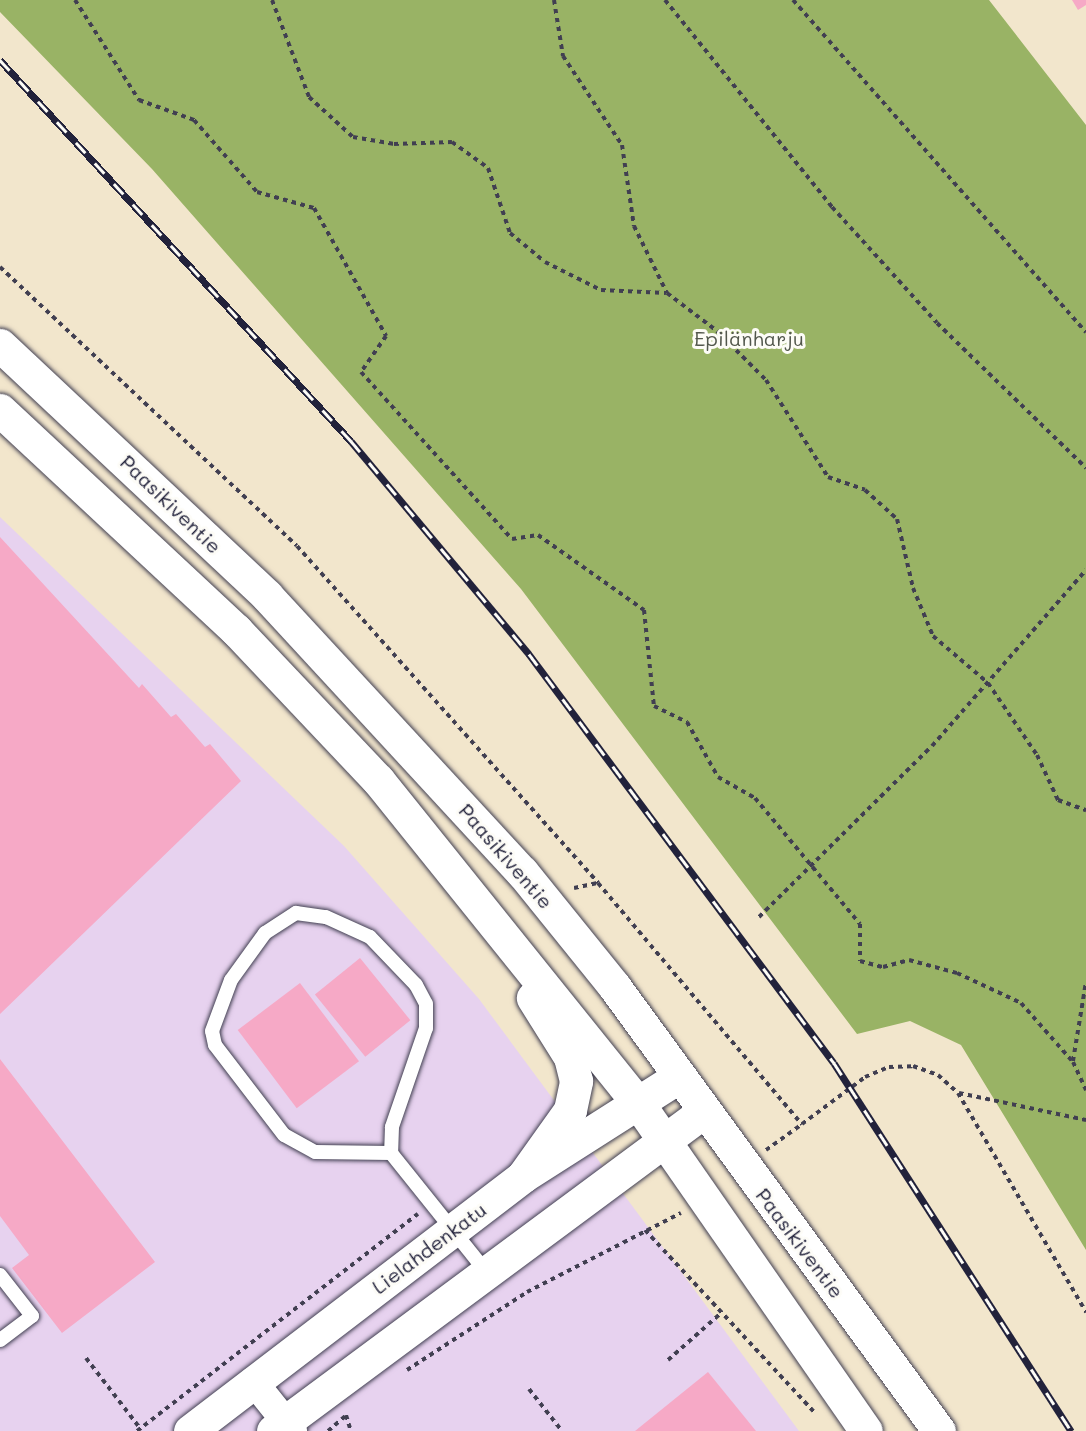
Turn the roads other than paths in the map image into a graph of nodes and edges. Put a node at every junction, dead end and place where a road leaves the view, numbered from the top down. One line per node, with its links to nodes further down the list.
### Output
1 (0, 345): 4 (main road, Paasikiventie)
2 (0, 410): 3 (main road)
3 (482, 904): 5 (main road); 9 (main road)
4 (677, 1078): 5 (main road, Lielahdenkatu); 6 (main road, Paasikiventie)
5 (638, 1103): 7 (main road); 9 (main road, Lielahdenkatu)
6 (703, 1112): 7 (main road); 18 (main road, Paasikiventie)
7 (664, 1142): 11 (main road); 17 (main road)
8 (391, 1154): 8 (lane); 10 (lane)
9 (524, 1176): 10 (main road, Lielahdenkatu)
10 (451, 1233): 11 (lane); 14 (main road, Lielahdenkatu)
11 (487, 1273): 15 (main road)
12 (0, 1275): 13 (lane)
13 (0, 1340)
14 (253, 1381): 15 (street); 16 (main road, Lielahdenkatu)
15 (284, 1428)
16 (190, 1431)
17 (866, 1431)
18 (939, 1431)

